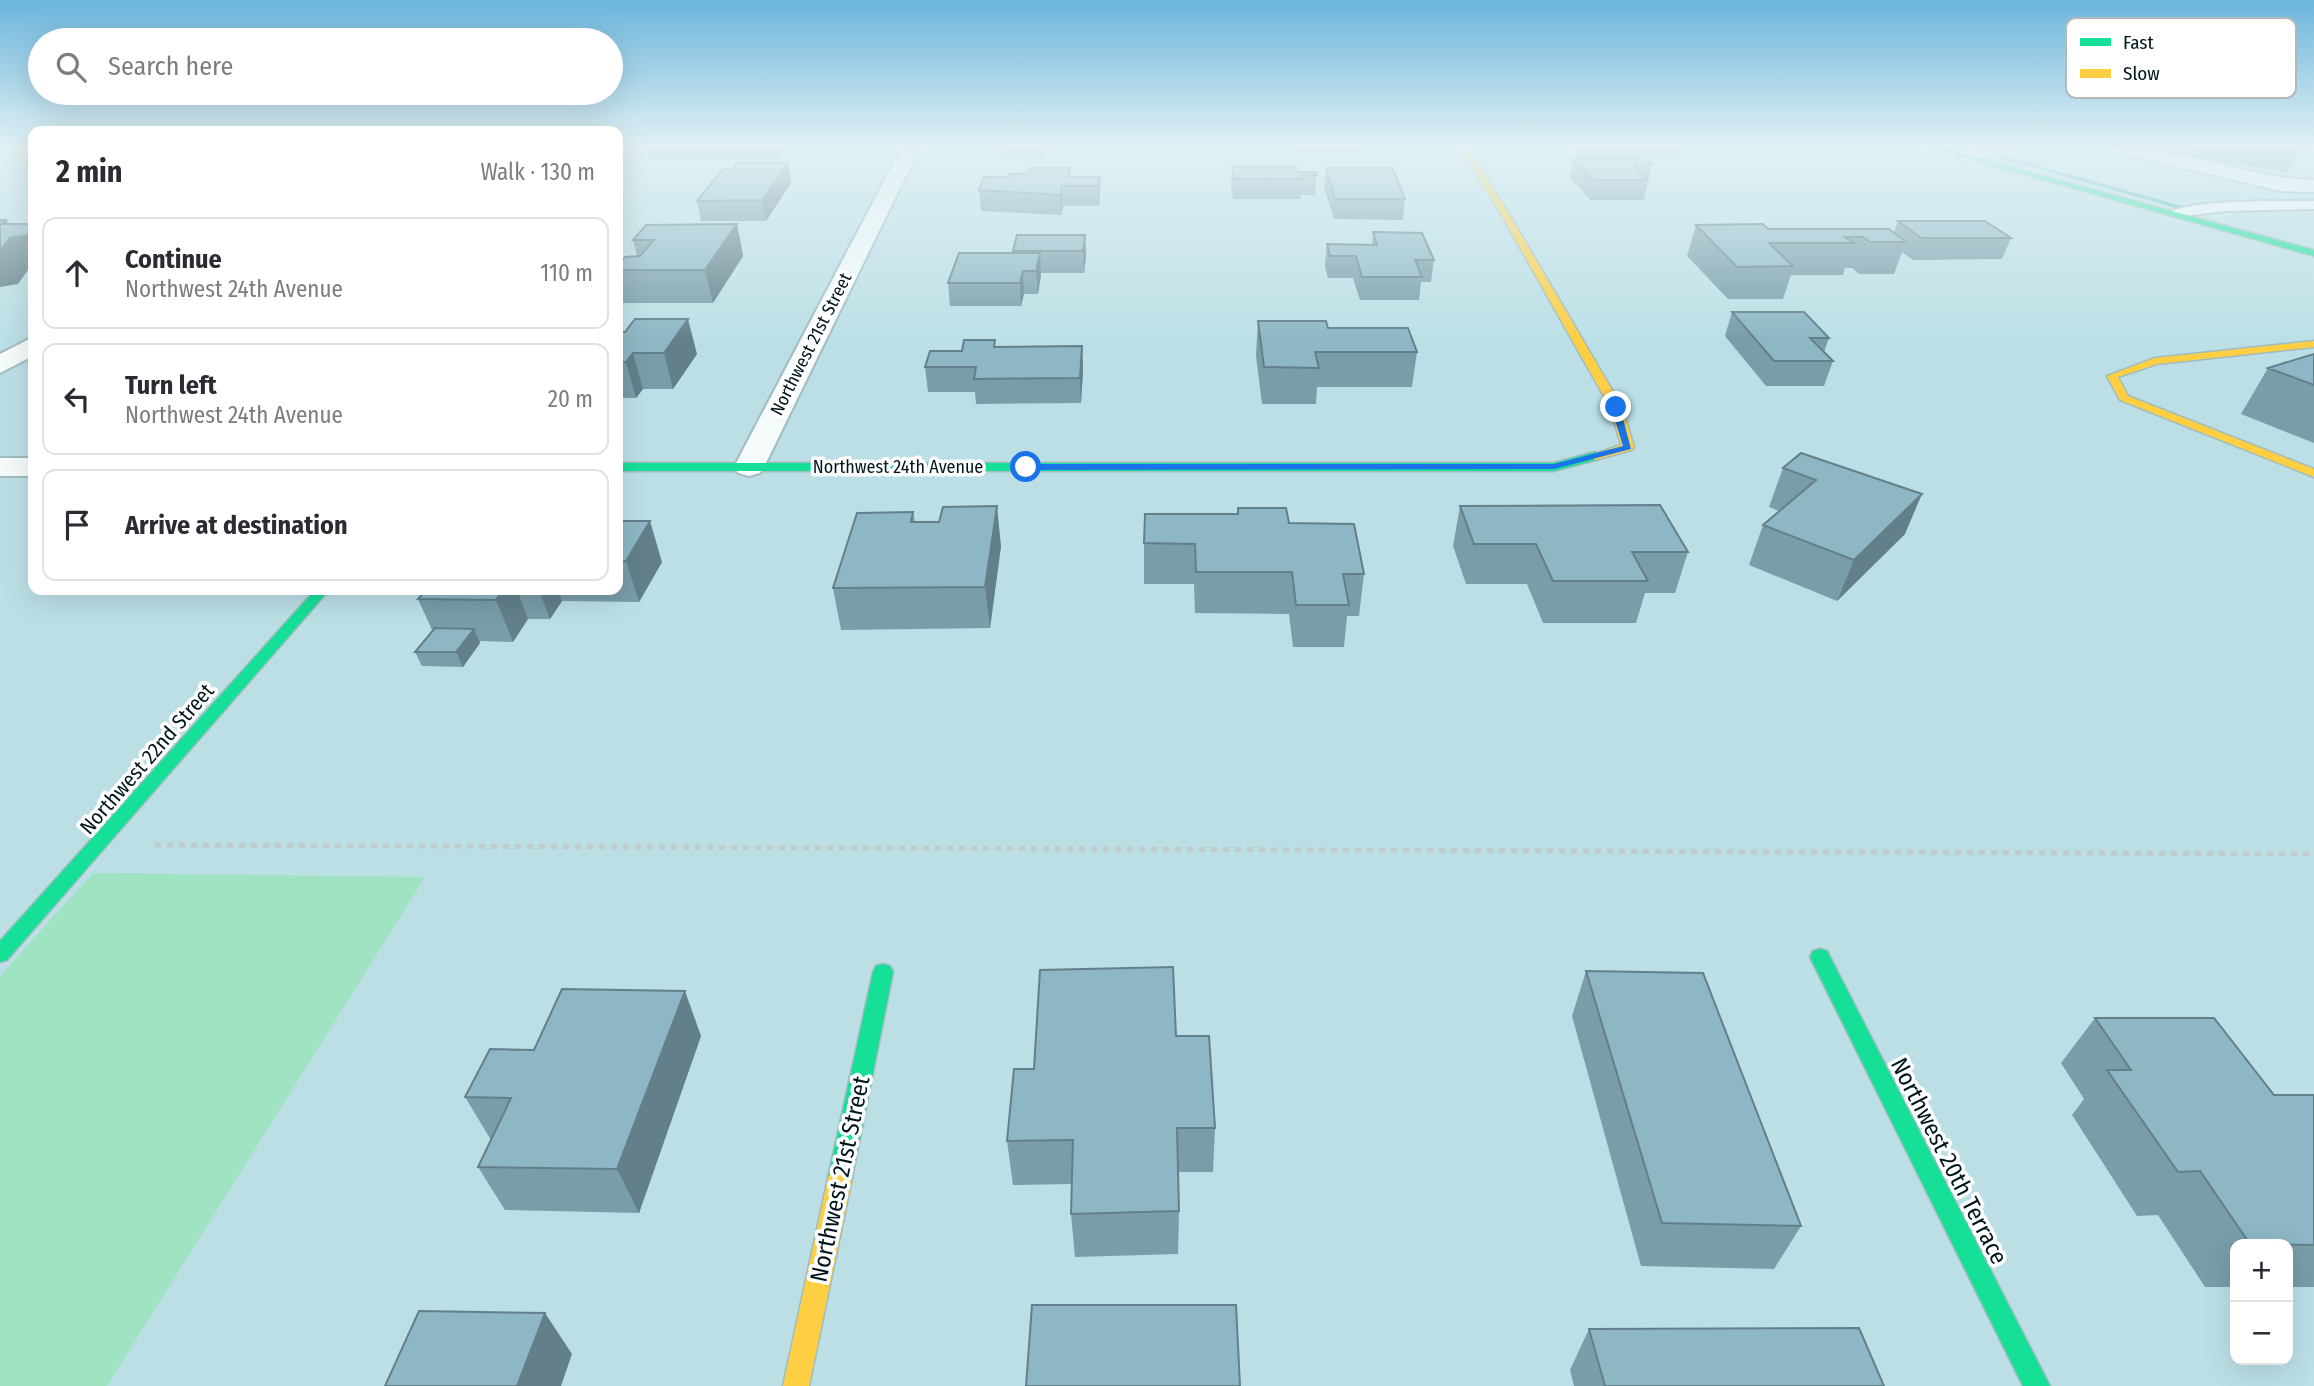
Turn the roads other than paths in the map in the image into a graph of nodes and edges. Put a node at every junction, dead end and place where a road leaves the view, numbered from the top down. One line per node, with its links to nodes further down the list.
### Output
1 (878, 212): 13 (street, Northwest 21st Street)
2 (1504, 212): 13 (street, Northwest 24th Avenue)
3 (2172, 212): 5 (street)
4 (2188, 212): 5 (lane)
5 (2177, 213): 6 (street)
6 (2314, 253)
7 (2314, 344): 14 (street)
8 (28, 348): 9 (street)
9 (0, 365)
10 (0, 467): 11 (street)
11 (28, 467)
12 (623, 467): 13 (street, Northwest 24th Avenue)
13 (749, 467)
14 (2314, 473)
15 (318, 595): 16 (street, Northwest 22nd Street)
16 (0, 954)
17 (1821, 957): 20 (street, Northwest 20th Terrace)
18 (883, 972): 19 (street, Northwest 21st Street)
19 (796, 1386)
20 (2037, 1386)

